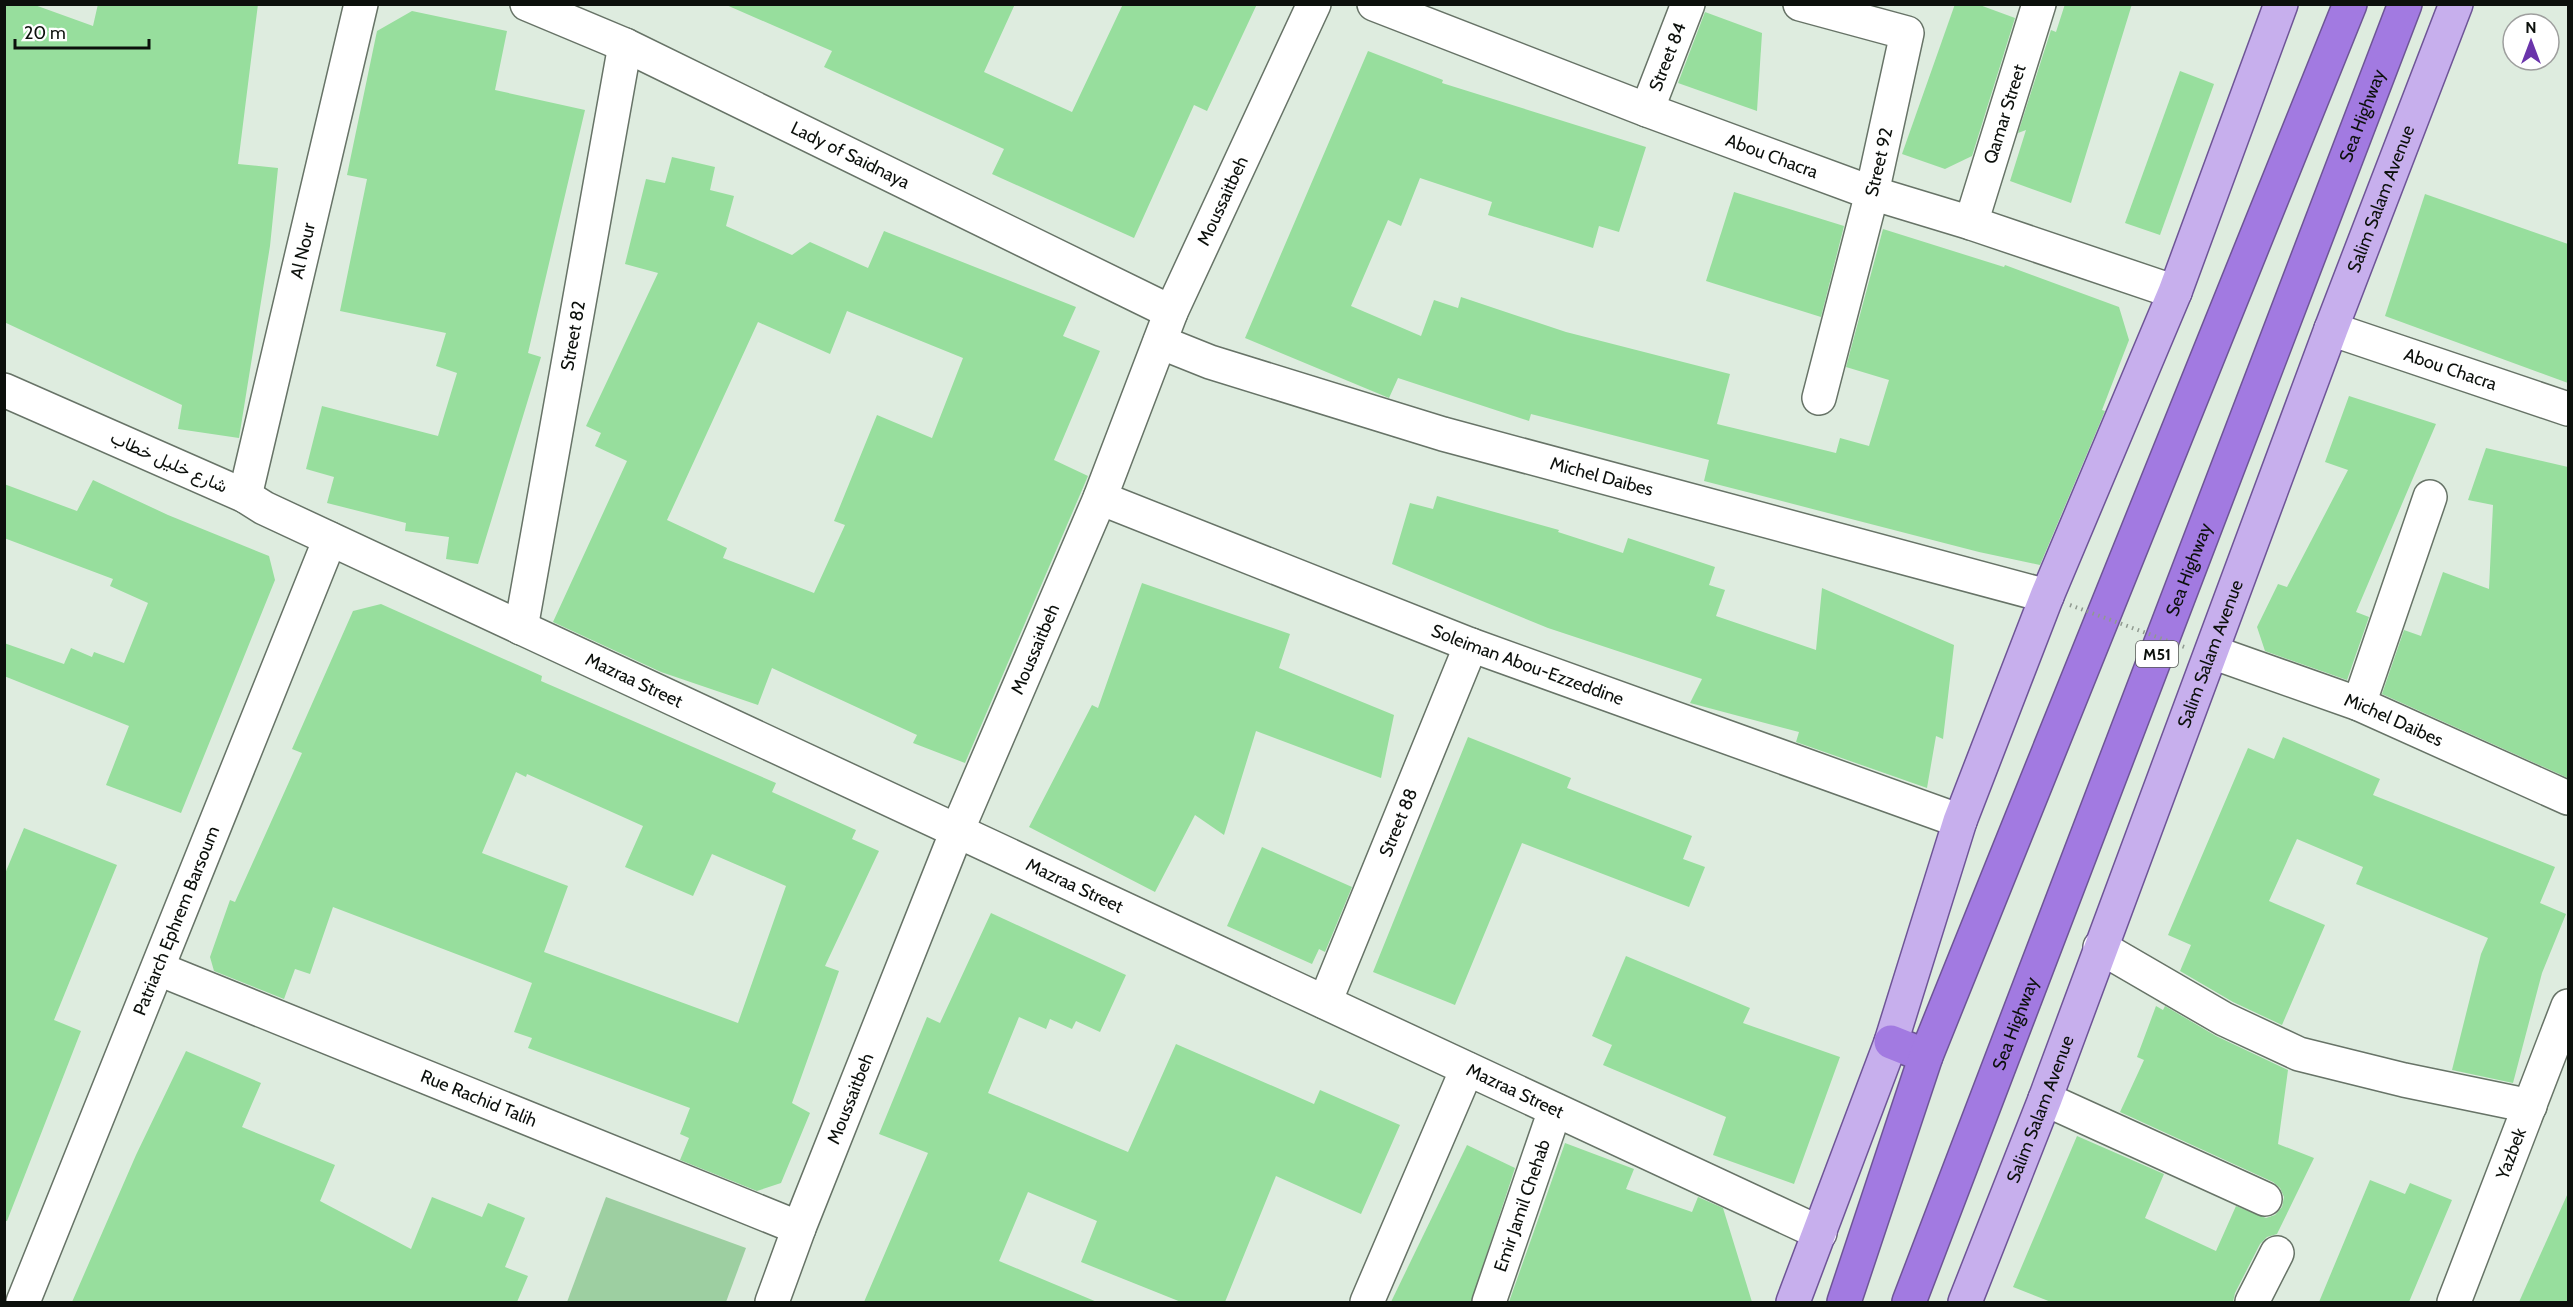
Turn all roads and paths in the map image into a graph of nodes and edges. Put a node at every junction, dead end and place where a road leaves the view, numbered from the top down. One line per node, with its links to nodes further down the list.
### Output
1 (361, 4): 23 (street, Al Nour)
2 (527, 4): 12 (street, Lady of Saidnaya)
3 (1314, 4): 17 (street, Moussaitbeh)
4 (1374, 4): 13 (street, Abou Chacra)
5 (1688, 4): 13 (street, Street 84)
6 (1800, 4): 14 (street, Street 92)
7 (2039, 4): 15 (street, Qamar Street)
8 (2281, 4): 16 (main road)
9 (2350, 4): 40 (highway)
10 (2405, 4): 56 (highway, Sea Highway / M51)
11 (2456, 4): 18 (main road, Salim Salam Avenue)
12 (626, 45): 17 (street, Lady of Saidnaya); 28 (street, Street 82)
13 (1647, 110): 14 (street, Abou Chacra)
14 (1872, 193): 15 (street, Abou Chacra); 21 (street, Street 92)
15 (1971, 223): 16 (street, Abou Chacra)
16 (2175, 292): 27 (main road)
17 (1171, 312): 19 (street, Moussaitbeh)
18 (2331, 329): 22 (street, Abou Chacra); 30 (main road, Salim Salam Avenue)
19 (1160, 342): 25 (street, Moussaitbeh); 27 (street, Michel Daibes)
20 (4, 390): 23 (street, شارع خليل خطاب)
21 (1819, 398)
22 (2568, 409)
23 (245, 496): 26 (street, شارع خليل خطاب)
24 (2430, 497): 31 (street)
25 (1100, 498): 29 (street, Soleiman Abou-Ezzeddine); 34 (street, Moussaitbeh)
26 (330, 539): 28 (street, Mazraa Street); 36 (street, Patriarch Ephrem Barsoum)
27 (2058, 601): 30 (path, bridge); 33 (main road)
28 (521, 628): 34 (street, Mazraa Street)
29 (1471, 645): 33 (street, Soleiman Abou-Ezzeddine); 37 (street, Street 88)
30 (2200, 650): 31 (street, Michel Daibes); 35 (main road, Salim Salam Avenue)
31 (2359, 704): 32 (street, Michel Daibes)
32 (2568, 798)
33 (1960, 821): 39 (main road)
34 (957, 831): 37 (street, Mazraa Street); 46 (street, Moussaitbeh)
35 (2100, 947): 42 (main road, Salim Salam Avenue); 43 (street)
36 (159, 969): 46 (street, Rue Rachid Talih); 51 (street, Patriarch Ephrem Barsoum)
37 (1325, 1002): 41 (street, Mazraa Street)
38 (2568, 1006): 43 (street, Yazbek)
39 (1891, 1042): 40 (highway); 47 (main road)
40 (1926, 1056): 49 (highway)
41 (1467, 1069): 44 (street, Mazraa Street); 53 (street)
42 (2045, 1099): 45 (street); 50 (main road, Salim Salam Avenue)
43 (2530, 1106): 58 (street, Yazbek)
44 (1555, 1110): 47 (street, Mazraa Street); 54 (street, Emir Jamil Chehab)
45 (2265, 1199)
46 (799, 1228): 52 (street, Moussaitbeh)
47 (1820, 1233): 55 (main road)
48 (2277, 1253): 57 (street)
49 (1846, 1296)
50 (1968, 1301)
51 (23, 1302)
52 (772, 1302)
53 (1367, 1302)
54 (1489, 1302)
55 (1793, 1302)
56 (1909, 1302)
57 (2253, 1302)
58 (2454, 1302)

